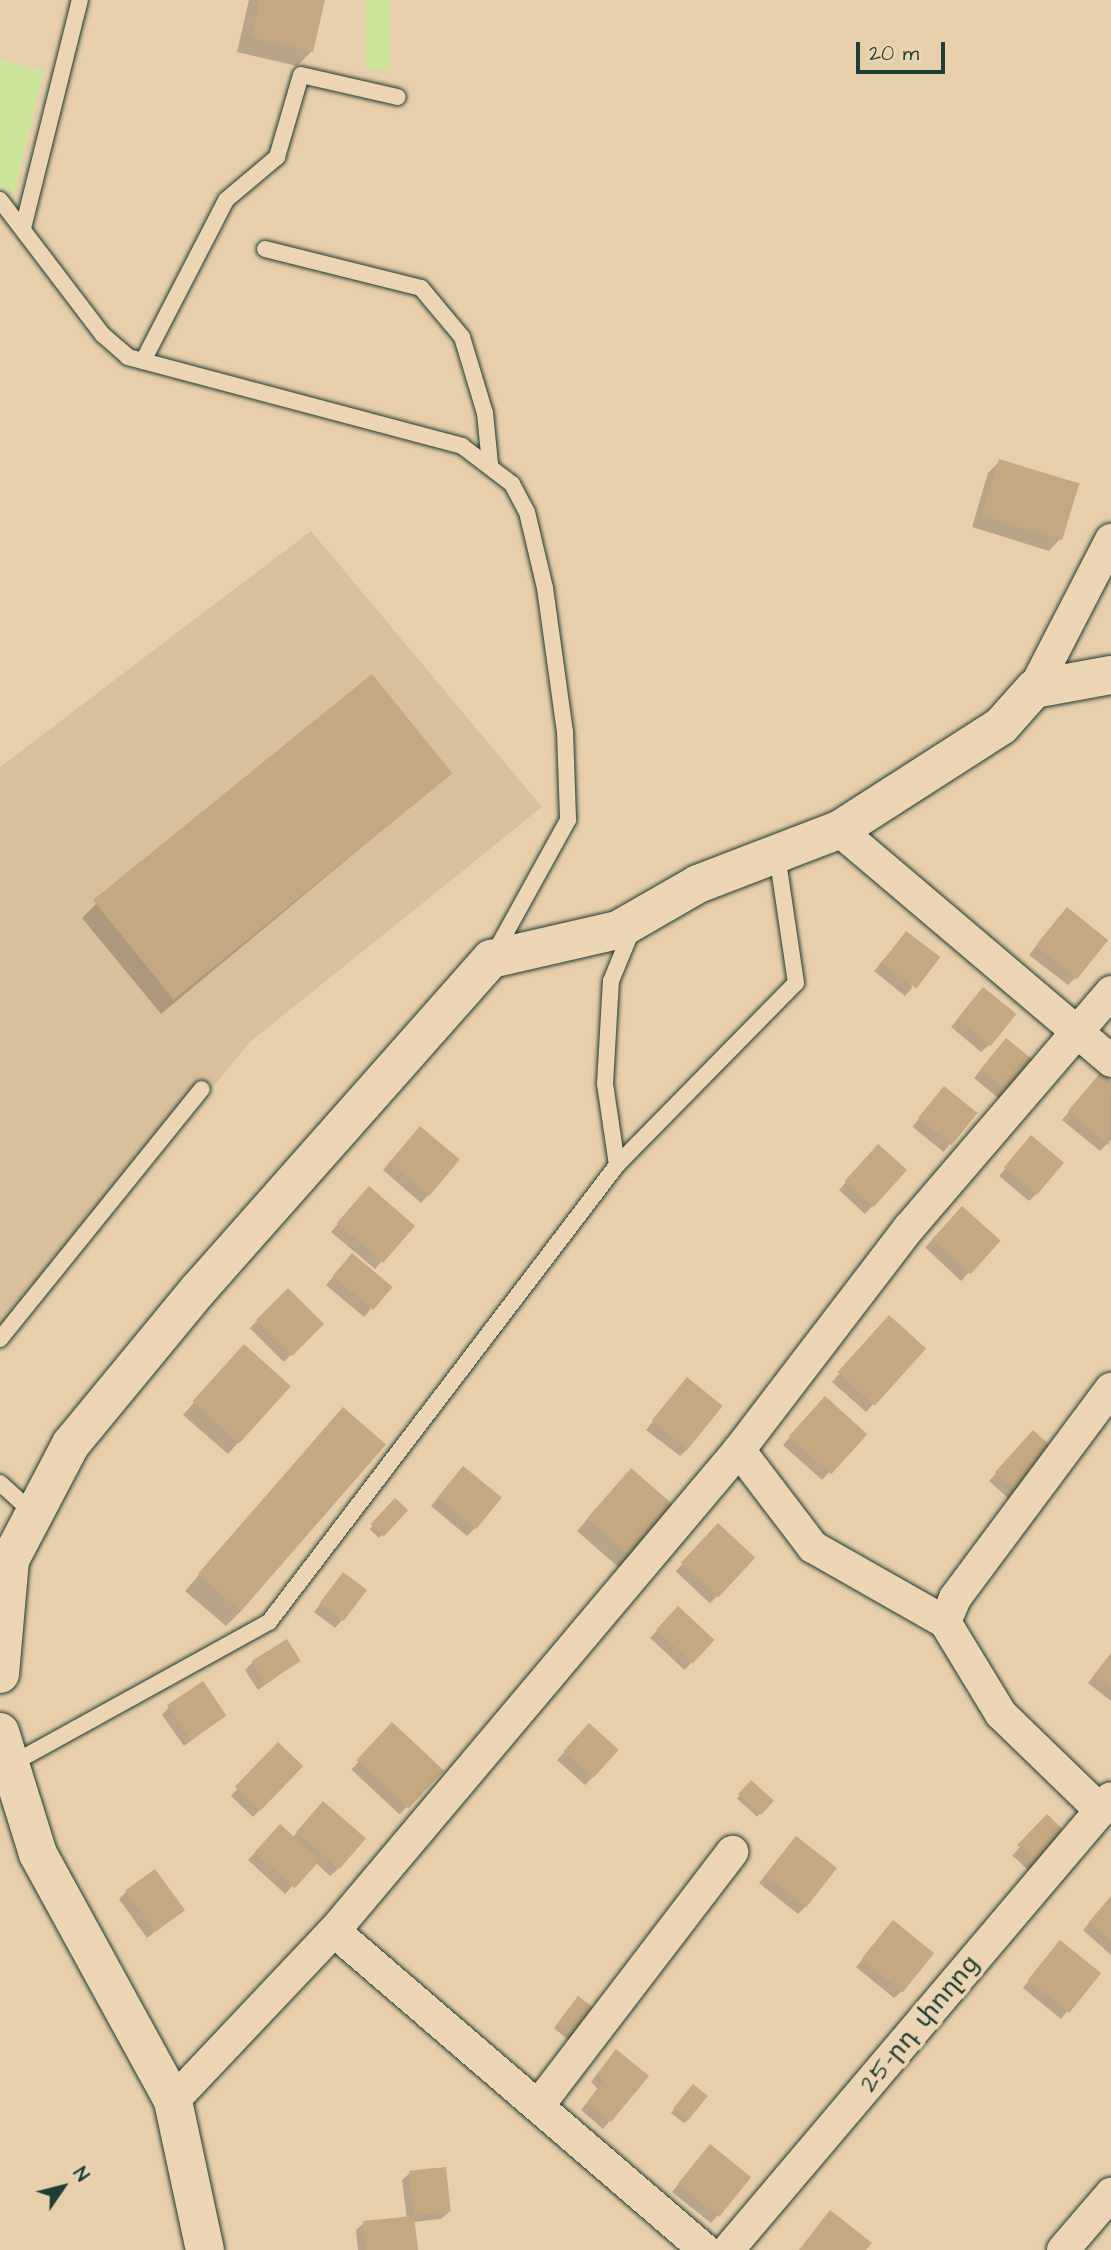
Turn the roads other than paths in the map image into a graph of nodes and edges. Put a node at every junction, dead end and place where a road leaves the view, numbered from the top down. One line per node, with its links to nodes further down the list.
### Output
1 (80, 0): 4 (lane)
2 (398, 97): 6 (lane)
3 (0, 200): 4 (lane)
4 (23, 228): 6 (lane)
5 (265, 249): 7 (lane)
6 (143, 361): 7 (lane)
7 (490, 464): 14 (lane)
8 (1111, 540): 10 (street)
9 (1111, 676): 10 (street)
10 (1034, 689): 11 (street)
11 (838, 831): 12 (street); 16 (street)
12 (777, 855): 13 (street); 19 (lane)
13 (635, 921): 14 (street); 19 (lane)
14 (491, 959): 24 (street)
15 (1111, 992): 16 (street)
16 (1079, 1034): 17 (street); 22 (street)
17 (1111, 1061)
18 (202, 1088): 20 (lane)
19 (617, 1165): 27 (lane)
20 (0, 1339)
21 (1111, 1389): 25 (street)
22 (739, 1450): 25 (street); 30 (street)
23 (0, 1483): 24 (lane)
24 (31, 1511): 26 (street)
25 (945, 1622): 28 (street)
26 (0, 1674)
27 (5, 1749): 31 (street)
28 (1106, 1805): 36 (street, 25-րդ փողոց)
29 (732, 1852): 32 (street)
30 (334, 1931): 31 (street); 32 (street)
31 (173, 2101): 34 (street)
32 (538, 2106): 35 (street)
33 (1111, 2194): 37 (street)
34 (205, 2250)
35 (705, 2250)
36 (728, 2250)
37 (1063, 2250)

